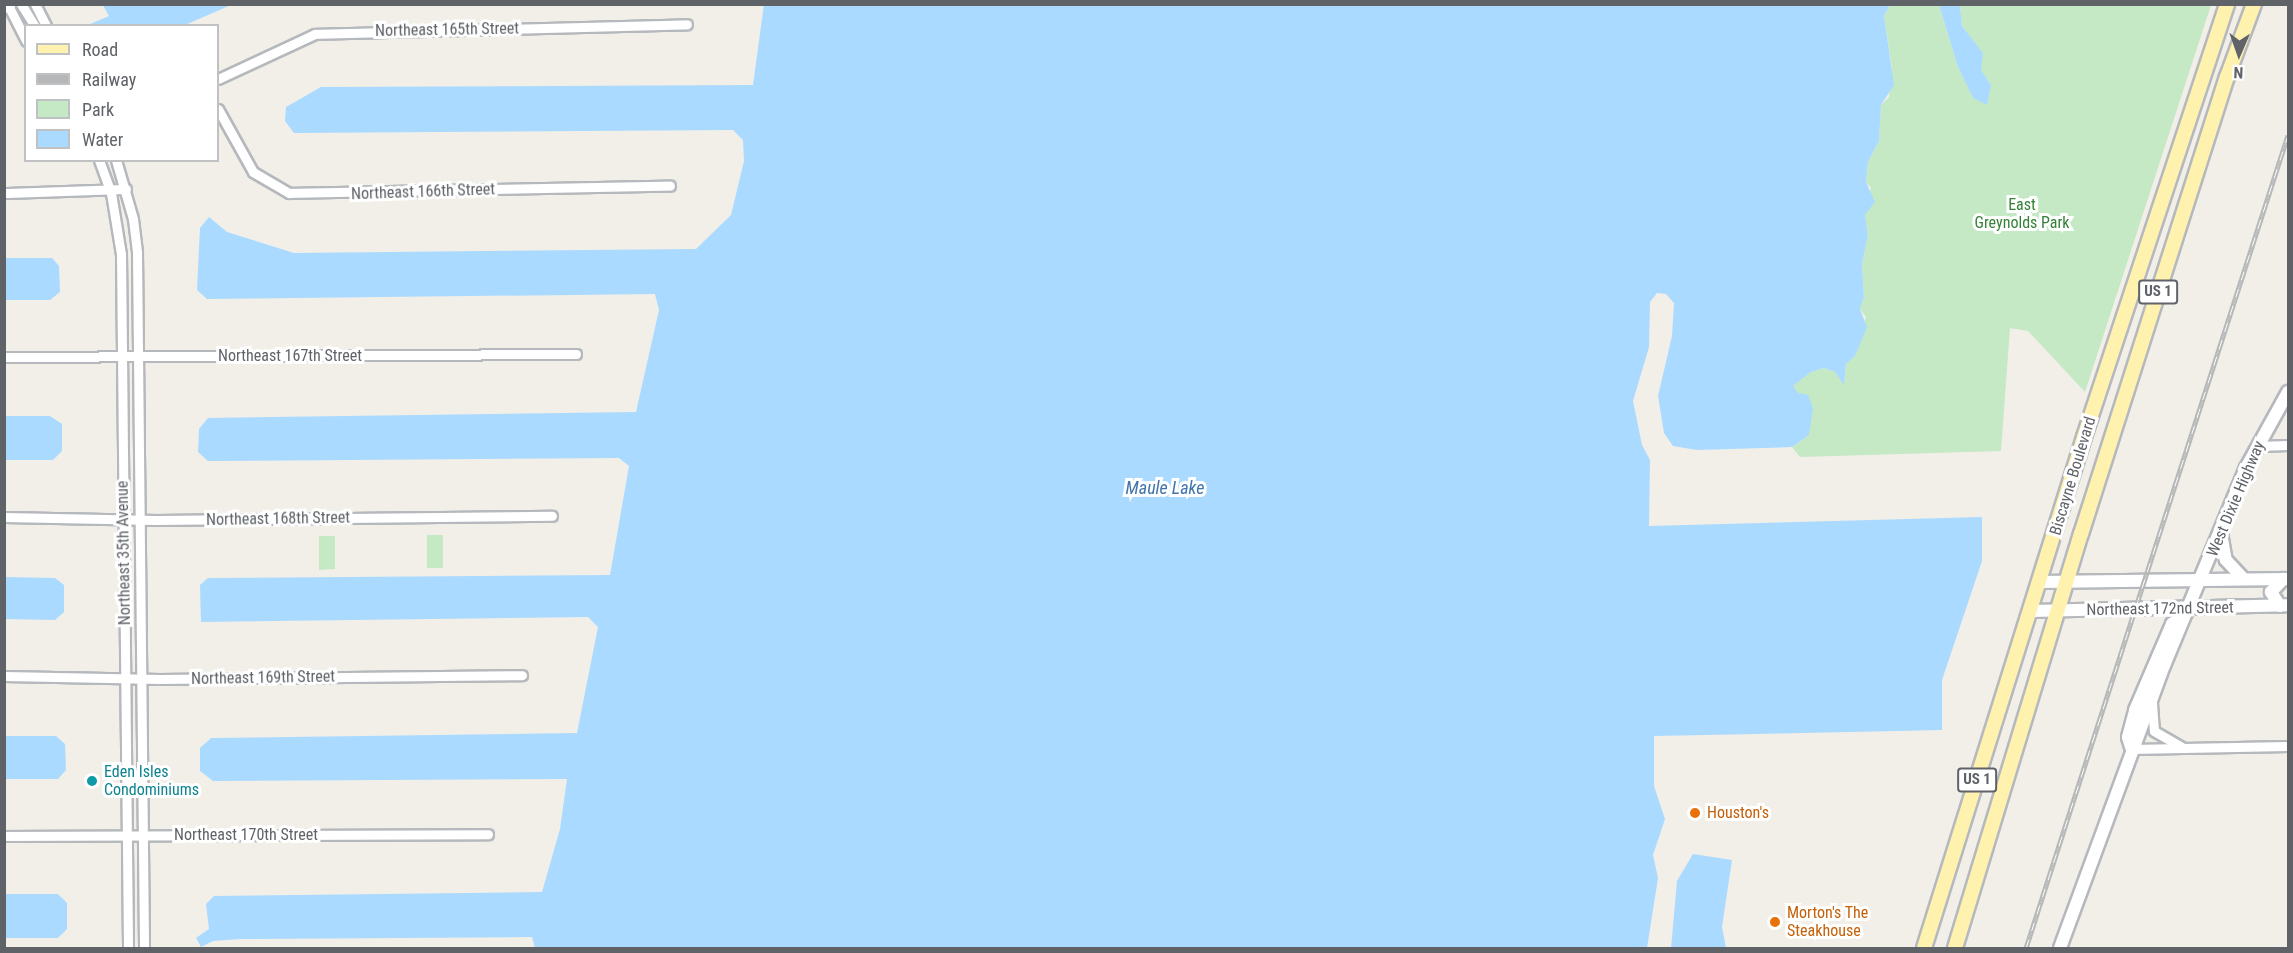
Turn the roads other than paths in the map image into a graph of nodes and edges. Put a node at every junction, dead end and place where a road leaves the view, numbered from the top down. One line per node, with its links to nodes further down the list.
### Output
1 (35, 4): 7 (street)
2 (2227, 4): 34 (main road, Biscayne Boulevard / US 1)
3 (2254, 4): 35 (main road, Biscayne Boulevard / US 1)
4 (15, 5): 5 (street); 6 (street); 9 (street)
5 (28, 24)
6 (32, 24)
7 (45, 24)
8 (687, 24): 10 (street, Northeast 165th Street)
9 (24, 34)
10 (219, 79)
11 (219, 111): 14 (street, Northeast 166th Street)
12 (100, 162): 17 (street, Northeast 35th Avenue)
13 (117, 162): 15 (street, Northeast 35th Avenue)
14 (670, 186)
15 (126, 189): 17 (street); 21 (street, Northeast 35th Avenue)
16 (4, 193): 17 (street)
17 (111, 193): 20 (street, Northeast 35th Avenue)
18 (576, 354): 21 (street, Northeast 167th Street)
19 (4, 357): 20 (street, Northeast 167th Street)
20 (122, 358): 21 (street, Northeast 167th Street); 27 (street, Northeast 35th Avenue)
21 (138, 358): 28 (street, Northeast 35th Avenue)
22 (2289, 392): 24 (street, West Dixie Highway)
23 (2289, 445): 24 (street)
24 (2257, 446): 29 (street, West Dixie Highway)
25 (4, 516): 27 (street, Northeast 168th Street)
26 (552, 516): 28 (street, Northeast 168th Street)
27 (124, 517): 28 (street, Northeast 168th Street); 43 (street, Northeast 35th Avenue)
28 (140, 518): 44 (street, Northeast 35th Avenue)
29 (2221, 532): 30 (street); 33 (street, West Dixie Highway)
30 (2244, 579): 31 (street, Northeast 172nd Street); 33 (street, Northeast 172nd Street)
31 (2259, 579): 32 (street, Northeast 172nd Street); 37 (street)
32 (2286, 579): 36 (street)
33 (2202, 580): 35 (street, Northeast 172nd Street); 38 (street, West Dixie Highway)
34 (2040, 582): 35 (street, Northeast 172nd Street); 39 (main road, Biscayne Boulevard / US 1)
35 (2067, 582): 40 (main road, Biscayne Boulevard / US 1)
36 (2284, 605): 37 (street, Northeast 172nd Street)
37 (2252, 607): 38 (street, Northeast 172nd Street)
38 (2190, 609): 40 (street, Northeast 172nd Street); 45 (street, West Dixie Highway); 47 (street, West Dixie Highway)
39 (2031, 611): 40 (street, Northeast 172nd Street); 55 (main road, Biscayne Boulevard / US 1)
40 (2059, 611): 56 (main road, Biscayne Boulevard / US 1)
41 (522, 675): 44 (street, Northeast 169th Street)
42 (4, 676): 43 (street, Northeast 169th Street)
43 (126, 677): 44 (street, Northeast 169th Street); 51 (street, Northeast 35th Avenue)
44 (142, 678): 52 (street, Northeast 35th Avenue)
45 (2152, 700): 47 (street, West Dixie Highway); 48 (street)
46 (2289, 746): 48 (street)
47 (2131, 749): 48 (street); 57 (street, West Dixie Highway)
48 (2187, 749)
49 (488, 834): 52 (street, Northeast 170th Street)
50 (4, 836): 51 (street, Northeast 170th Street)
51 (128, 836): 52 (street, Northeast 170th Street); 53 (street, Northeast 35th Avenue)
52 (143, 836): 54 (street, Northeast 35th Avenue)
53 (128, 948)
54 (144, 948)
55 (1924, 948)
56 (1955, 948)
57 (2060, 948)

